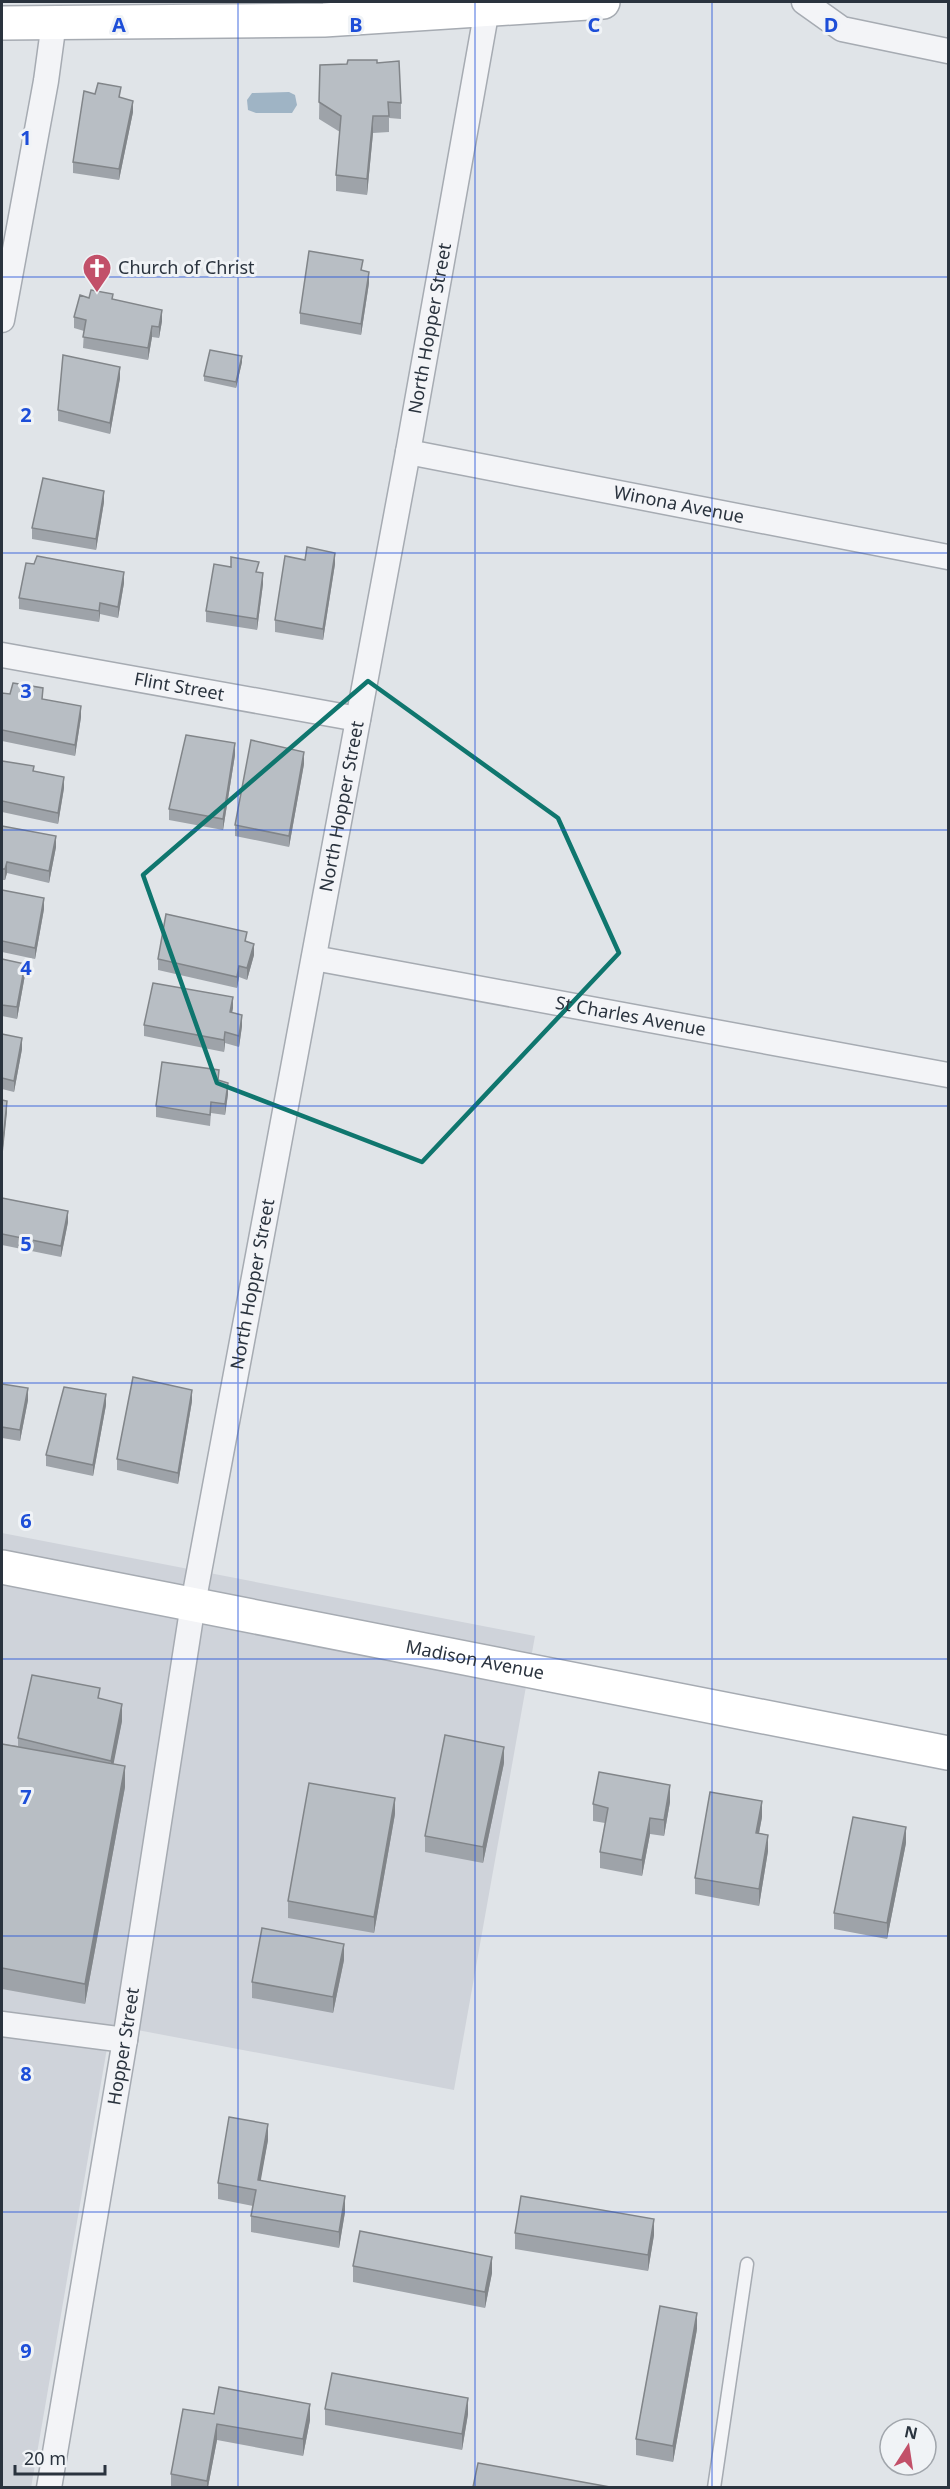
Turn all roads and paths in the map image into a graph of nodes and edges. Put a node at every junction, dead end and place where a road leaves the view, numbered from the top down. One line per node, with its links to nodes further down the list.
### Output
1 (603, 2): 3 (main road)
2 (804, 2): 6 (street)
3 (487, 9): 4 (main road); 8 (street, North Hopper Street)
4 (54, 22): 5 (main road); 7 (street)
5 (2, 23)
6 (948, 51)
7 (2, 320)
8 (408, 452): 9 (street, Winona Avenue); 11 (street, North Hopper Street)
9 (948, 557)
10 (2, 655): 11 (street, Flint Street)
11 (358, 719): 12 (street, North Hopper Street)
12 (314, 958): 13 (street, St Charles Avenue); 15 (street, North Hopper Street)
13 (948, 1075)
14 (2, 1567): 15 (main road, Madison Avenue)
15 (193, 1604): 16 (main road, Madison Avenue); 18 (street, Hopper Street)
16 (948, 1753)
17 (2, 2024): 18 (street)
18 (125, 2040): 20 (street, Hopper Street)
19 (747, 2264): 21 (lane)
20 (49, 2487)
21 (714, 2487)

